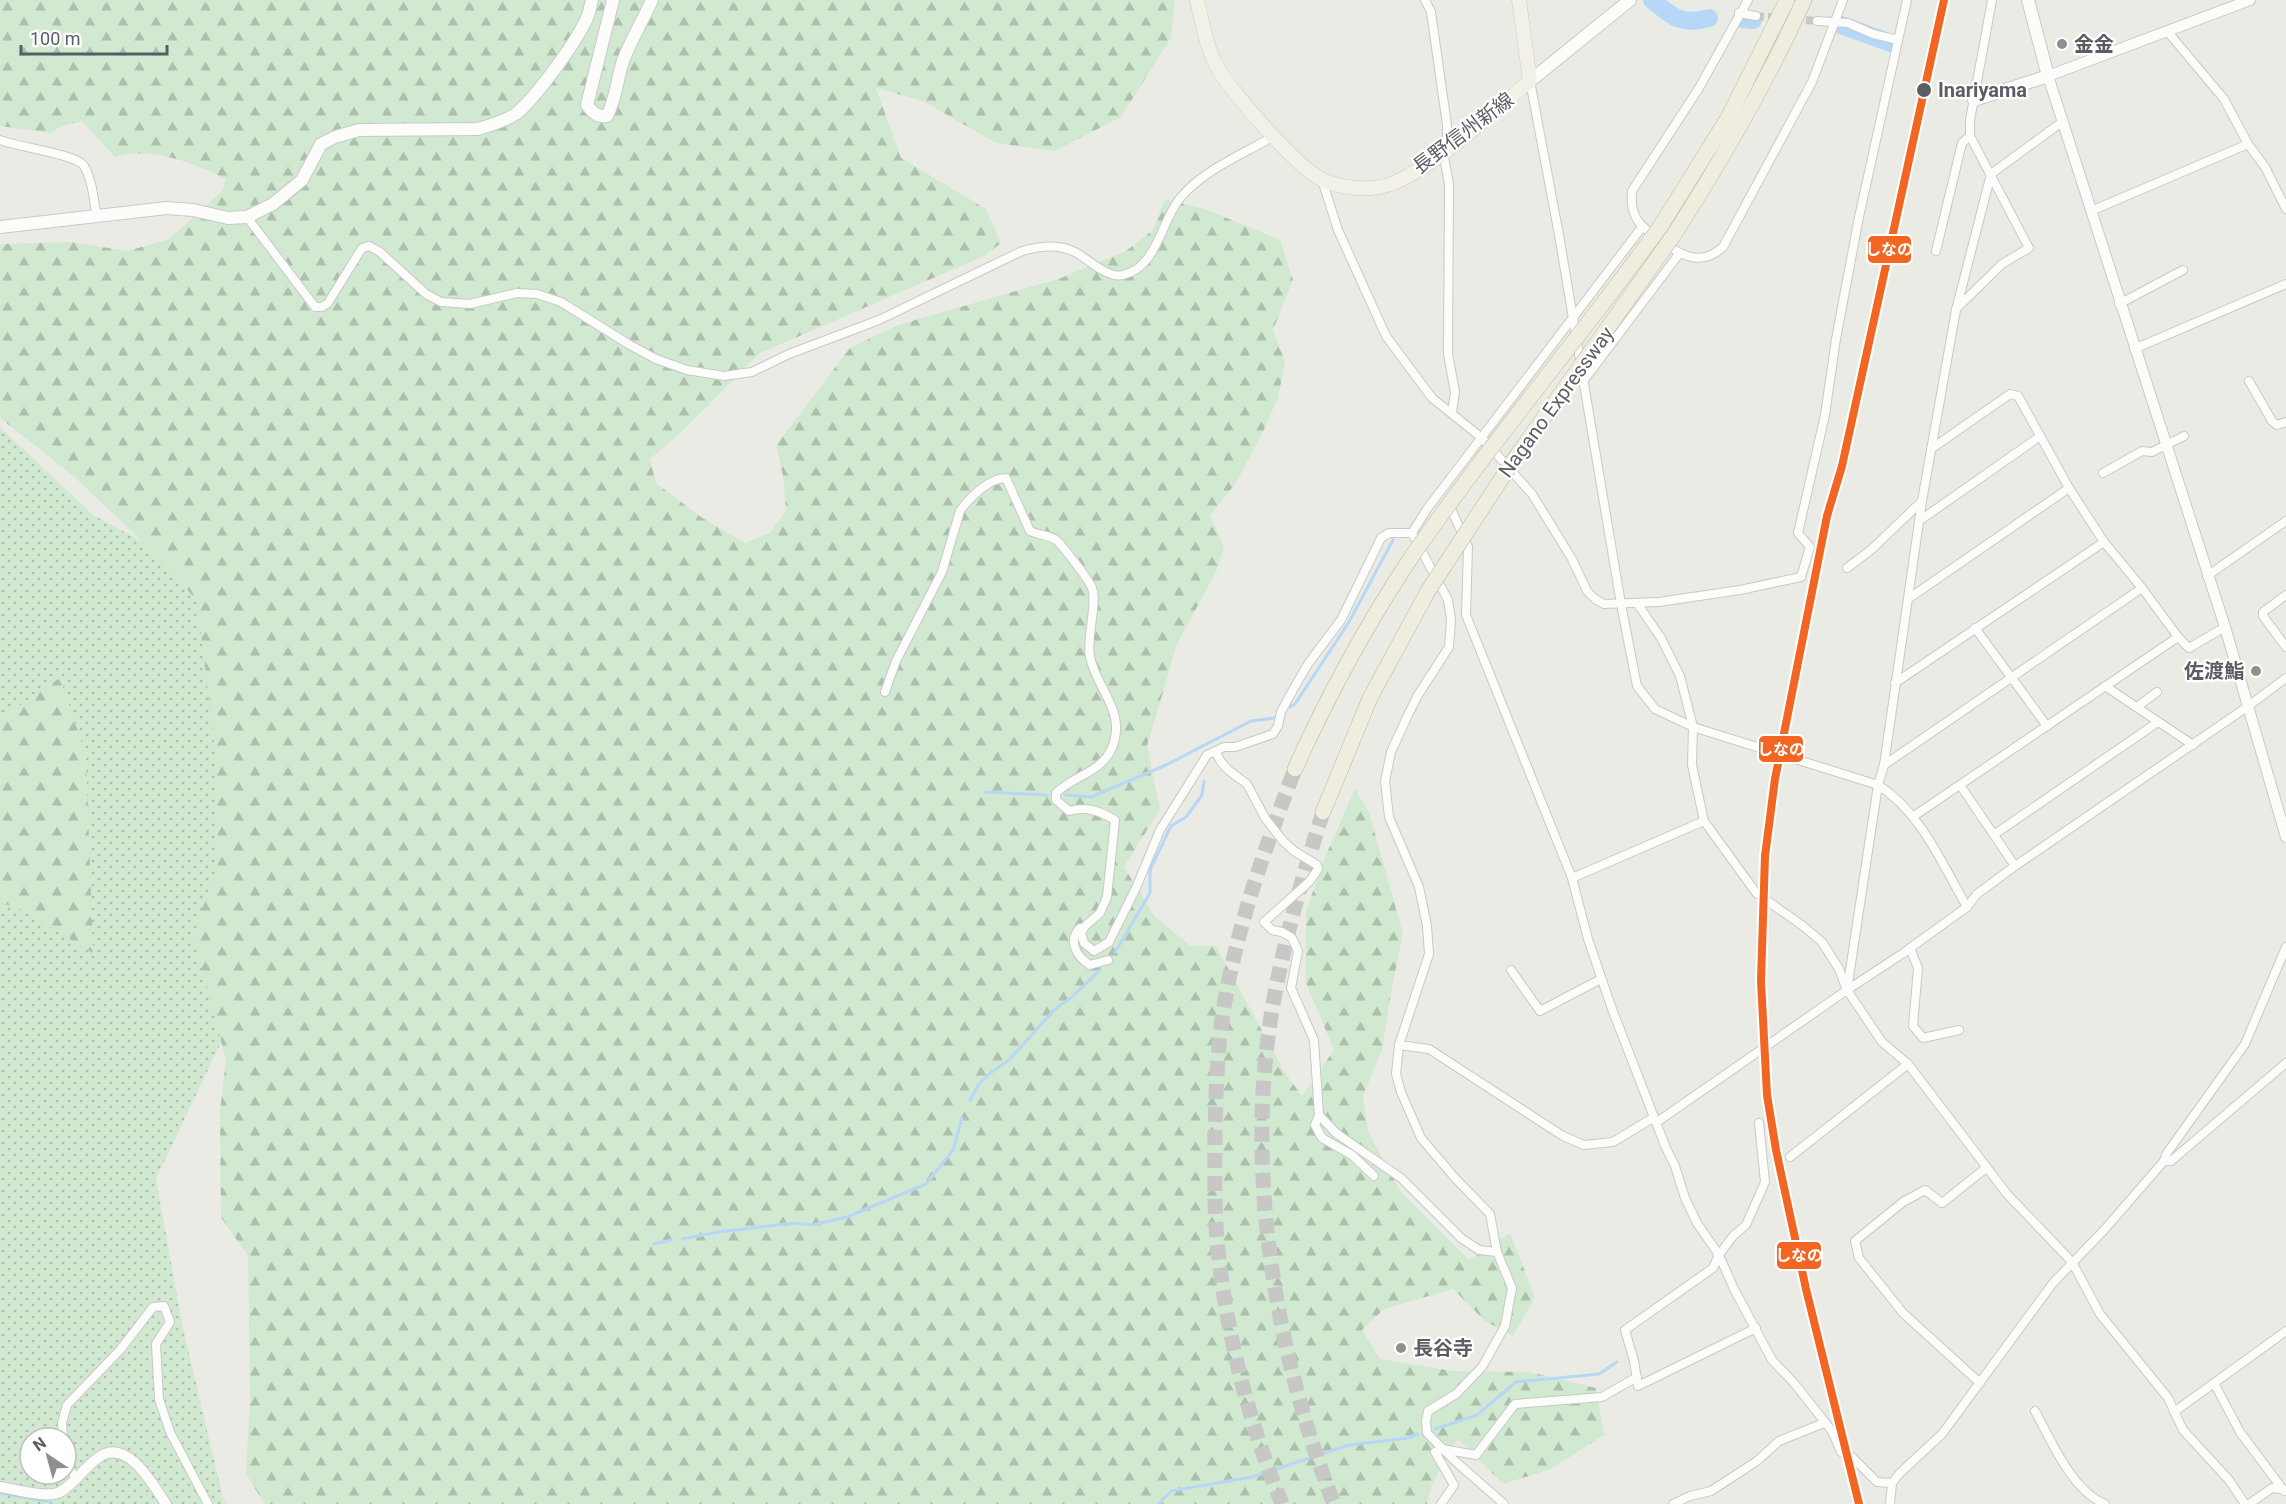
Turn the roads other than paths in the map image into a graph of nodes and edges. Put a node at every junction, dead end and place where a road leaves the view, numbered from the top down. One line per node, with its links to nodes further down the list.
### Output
1 (592, 0): 36 (main road)
2 (613, 0): 3 (main road)
3 (652, 0)
4 (1197, 0): 27 (main road, 長野信州新線)
5 (1425, 0): 30 (street)
6 (1519, 0): 23 (main road, 長野信州新線)
7 (1630, 0): 23 (main road)
8 (1748, 0): 16 (street)
9 (1787, 0): 39 (highway, Nagano Expressway)
10 (1804, 0): 39 (highway, Nagano Expressway)
11 (1843, 0): 19 (street)
12 (1907, 0): 21 (street)
13 (1992, 0): 24 (street)
14 (2028, 0): 22 (main road)
15 (2250, 0): 20 (street)
16 (1739, 13): 17 (street); 38 (street)
17 (1756, 16)
18 (1817, 21): 19 (street)
19 (1835, 22): 21 (street); 41 (street)
20 (2167, 31): 22 (street); 29 (street)
21 (1898, 40): 70 (street)
22 (2048, 76): 24 (main road); 25 (street)
23 (1530, 81): 30 (main road, 長野信州新線); 46 (street)
24 (1974, 100): 26 (street)
25 (2062, 122): 31 (street); 34 (street)
26 (1970, 136): 31 (street); 40 (street)
27 (1272, 137): 32 (main road, 長野信州新線); 36 (street)
28 (0, 140): 35 (street)
29 (2248, 144): 33 (street); 34 (street)
30 (1443, 152): 32 (main road, 長野信州新線); 50 (street)
31 (1991, 174): 45 (street); 45 (street)
32 (1323, 180): 50 (street)
33 (2285, 205)
34 (2091, 211): 44 (street)
35 (97, 216): 36 (main road); 37 (main road)
36 (247, 217)
37 (0, 227)
38 (1642, 227): 41 (street); 46 (street)
39 (1666, 232): 90 (highway, Nagano Expressway, bridge); 93 (highway, Nagano Expressway, bridge)
40 (1936, 251)
41 (1679, 254): 48 (street)
42 (2183, 270): 44 (street)
43 (2286, 284): 47 (street)
44 (2119, 303): 47 (street)
45 (1956, 309): 56 (street)
46 (1574, 319): 48 (street); 54 (street)
47 (2134, 349): 55 (street)
48 (1584, 380): 71 (street)
49 (2249, 381): 51 (street)
50 (1452, 413): 54 (street)
51 (2286, 422)
52 (2184, 436): 55 (street)
53 (2039, 437): 56 (street); 58 (street); 61 (street)
54 (1482, 438): 59 (street); 71 (street)
55 (2166, 447): 57 (street); 66 (street)
56 (1931, 449): 60 (street)
57 (2103, 473)
58 (2069, 488): 64 (street); 69 (street)
59 (1442, 490): 63 (street); 99 (street)
60 (1922, 501): 61 (street); 65 (street)
61 (1919, 521): 69 (street)
62 (2286, 521): 66 (street)
63 (1412, 533): 88 (street); 111 (street)
64 (2104, 542): 67 (street); 73 (street)
65 (1846, 568)
66 (2207, 576): 72 (street)
67 (2142, 588): 74 (street); 76 (street)
68 (2286, 595): 75 (street)
69 (1908, 599): 78 (street)
70 (1637, 603): 71 (street); 86 (street)
71 (1621, 604): 86 (street)
72 (2225, 627): 74 (street); 83 (street)
73 (1976, 628): 76 (street); 78 (street)
74 (2178, 637): 79 (street)
75 (2286, 647)
76 (2013, 678): 85 (street); 89 (street)
77 (2286, 678): 83 (street)
78 (1895, 683): 89 (street)
79 (2105, 686): 82 (street); 85 (street)
80 (2157, 692): 82 (street)
81 (885, 693): 103 (street)
82 (2137, 707): 84 (street)
83 (2247, 707): 87 (street); 97 (street)
84 (2158, 722): 87 (street); 96 (street)
85 (2047, 726): 92 (street)
86 (1693, 727): 91 (street); 95 (street)
87 (2193, 745): 98 (street)
88 (1215, 751): 103 (street); 114 (street)
89 (1884, 765): 91 (street)
90 (1295, 769)
91 (1878, 785): 94 (street); 109 (street)
92 (1960, 785): 94 (street); 96 (street)
93 (1323, 812)
94 (1914, 816): 102 (street)
95 (1704, 821): 99 (street); 100 (street)
96 (1995, 834): 98 (street)
97 (2286, 837)
98 (2015, 867): 102 (street)
99 (1572, 878): 108 (street)
100 (1757, 894)
101 (1769, 902): 109 (street)
102 (1967, 907): 105 (street)
103 (1083, 928): 106 (street)
104 (2286, 947): 118 (street)
105 (1910, 948): 109 (street); 110 (street)
106 (1108, 960)
107 (1510, 970): 108 (street)
108 (1601, 979): 115 (street)
109 (1847, 990): 113 (street); 115 (street)
110 (1959, 1030)
111 (1399, 1045): 115 (street); 121 (street)
112 (2286, 1063): 118 (street)
113 (1908, 1064): 117 (street); 119 (street)
114 (1319, 1115): 120 (street); 121 (street)
115 (1658, 1122): 122 (street)
116 (1759, 1123): 122 (street)
117 (1790, 1157)
118 (2164, 1161): 123 (street)
119 (1986, 1168): 123 (street); 127 (street)
120 (1374, 1176)
121 (1497, 1252): 133 (street)
122 (1719, 1255): 124 (street); 126 (street)
123 (2072, 1262): 127 (street); 130 (street)
124 (1756, 1328): 126 (street); 131 (street)
125 (2286, 1331): 128 (street)
126 (1637, 1377): 133 (street)
127 (1980, 1383): 135 (street)
128 (2214, 1383): 130 (street); 138 (street)
129 (2035, 1411): 145 (street)
130 (2174, 1412): 146 (street)
131 (1824, 1423): 135 (street); 143 (street)
132 (62, 1426): 140 (street)
133 (1442, 1449): 141 (street); 142 (street)
134 (78, 1476): 139 (street)
135 (1892, 1483): 144 (street)
136 (67, 1486): 137 (street)
137 (0, 1487)
138 (2285, 1490): 146 (street)
139 (166, 1504)
140 (208, 1504)
141 (1441, 1504)
142 (1504, 1504)
143 (1673, 1504)
144 (1890, 1504)
145 (2105, 1504)
146 (2247, 1504)

